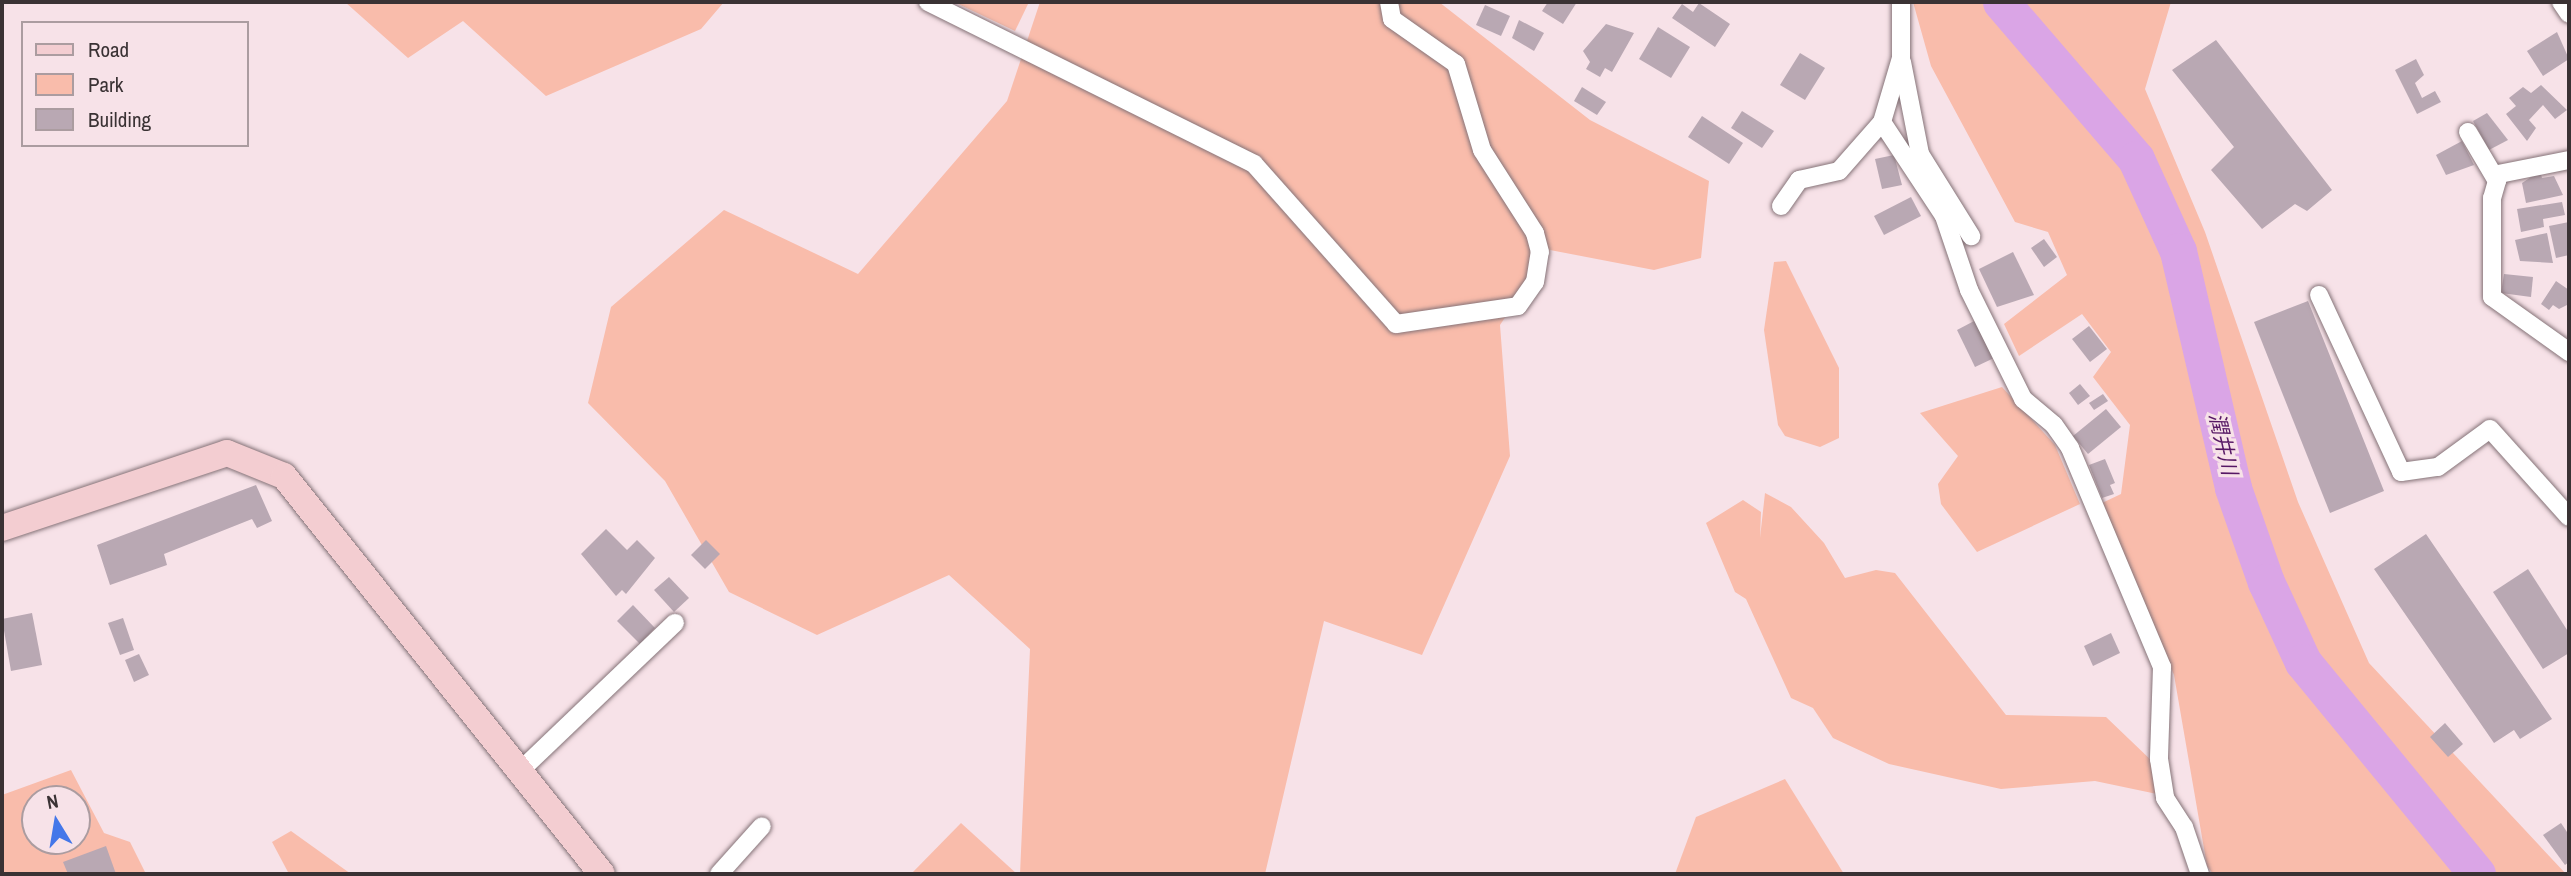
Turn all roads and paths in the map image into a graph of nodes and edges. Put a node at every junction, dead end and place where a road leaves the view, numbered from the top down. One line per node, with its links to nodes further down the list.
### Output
1 (928, 2): 2 (street)
2 (1389, 2)
3 (1900, 2): 6 (street)
4 (2561, 2): 5 (street)
5 (2569, 14)
6 (1901, 58): 7 (street); 12 (street)
7 (1882, 122): 11 (street); 22 (street)
8 (2468, 132): 10 (street)
9 (2569, 160): 10 (street)
10 (2497, 181): 14 (street)
11 (1781, 206)
12 (1970, 236)
13 (2319, 295): 15 (street)
14 (2569, 352)
15 (2569, 517)
16 (2, 528): 18 (street)
17 (675, 623): 18 (street)
18 (521, 770): 20 (street)
19 (762, 826): 21 (street)
20 (602, 874)
21 (719, 874)
22 (2200, 874)

